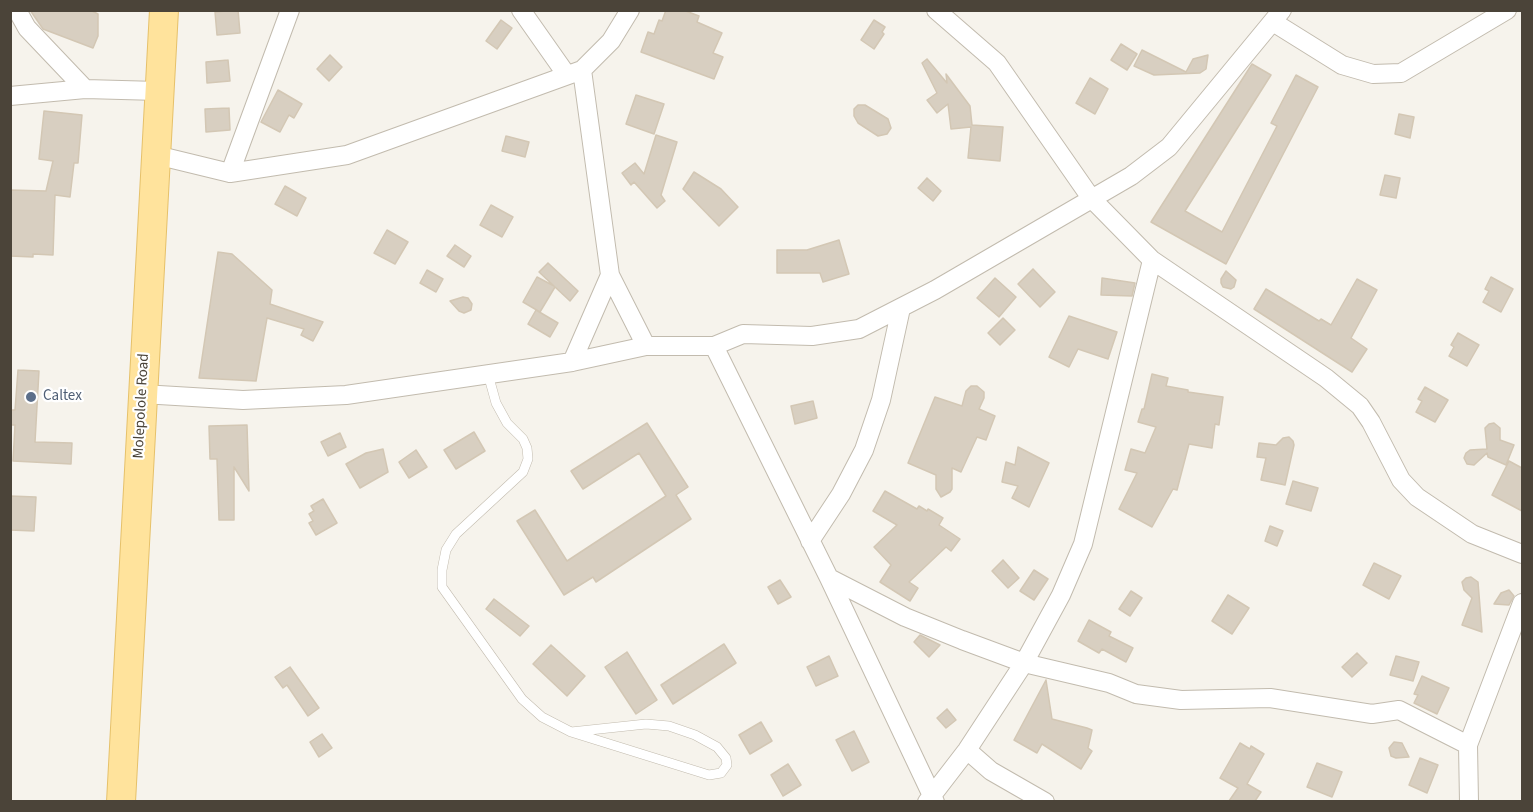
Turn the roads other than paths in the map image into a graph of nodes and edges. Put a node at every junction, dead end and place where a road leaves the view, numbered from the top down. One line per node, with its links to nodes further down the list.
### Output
1 (17, 10): 10 (street)
2 (164, 10): 11 (main road, Molepolole Road)
3 (290, 10): 14 (street)
4 (521, 10): 9 (street)
5 (630, 10): 9 (street)
6 (936, 10): 15 (street)
7 (1507, 10): 8 (street)
8 (1277, 16): 15 (street)
9 (574, 72): 14 (street); 17 (street)
10 (85, 89): 11 (street); 12 (street)
11 (158, 91): 13 (main road, Molepolole Road)
12 (10, 96)
13 (156, 155): 14 (street); 23 (main road, Molepolole Road)
14 (230, 173)
15 (1091, 198): 16 (street); 18 (street)
16 (1152, 260): 25 (street); 28 (street)
17 (610, 274): 19 (street); 21 (street)
18 (901, 308): 20 (street); 24 (street)
19 (646, 346): 20 (street); 21 (street)
20 (714, 346): 24 (street)
21 (572, 362): 22 (street)
22 (488, 374): 23 (street); 29 (lane)
23 (142, 394): 33 (main road, Molepolole Road)
24 (810, 541): 26 (street)
25 (1522, 554)
26 (829, 578): 28 (street); 32 (street)
27 (1522, 603): 30 (street)
28 (1024, 663): 30 (street); 31 (street)
29 (571, 732): 29 (lane)
30 (1468, 745): 35 (street)
31 (968, 750): 32 (street); 34 (street)
32 (931, 799)
33 (121, 801)
34 (1045, 801)
35 (1469, 801)

